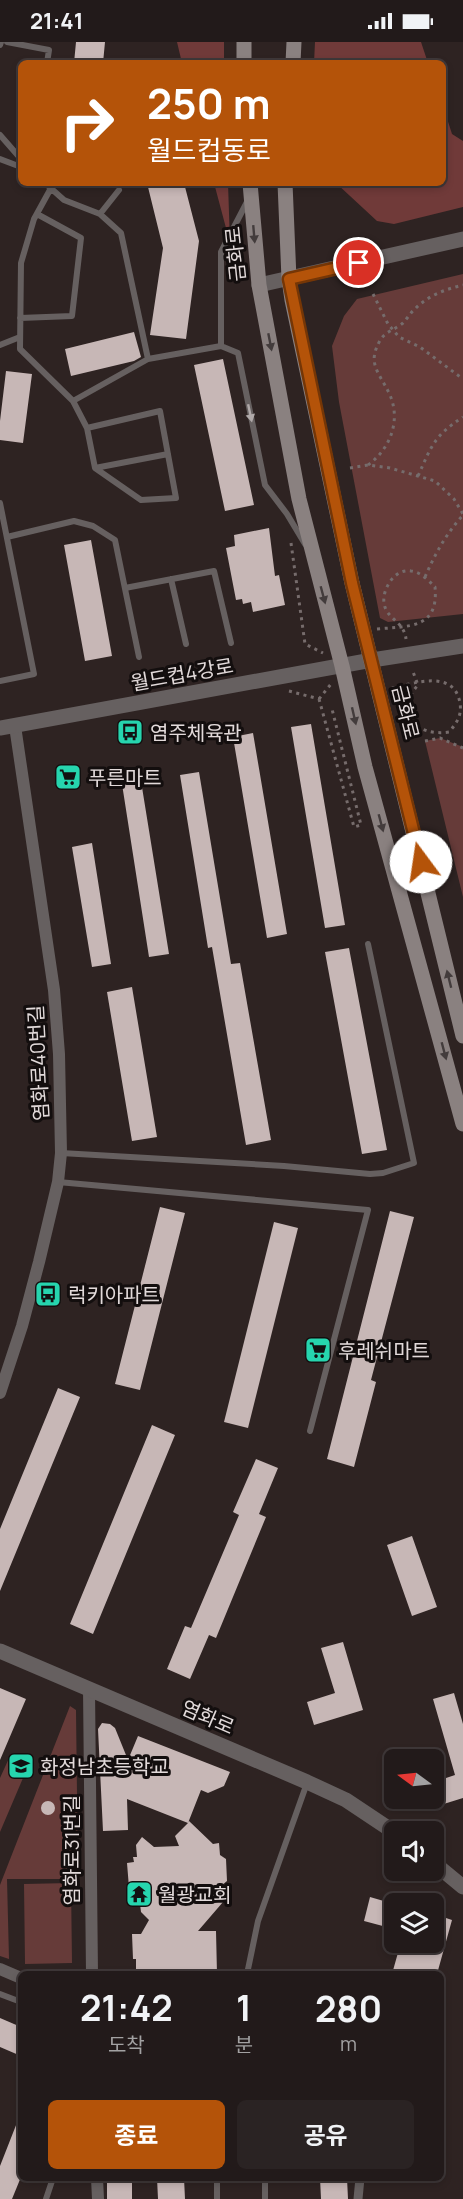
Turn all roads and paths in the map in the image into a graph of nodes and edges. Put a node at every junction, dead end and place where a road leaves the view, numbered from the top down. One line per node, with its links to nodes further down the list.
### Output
1 (7, 42): 4 (lane)
2 (244, 42): 5 (main road)
3 (294, 42): 6 (main road)
4 (47, 60)
5 (244, 60)
6 (293, 60)
7 (0, 135): 8 (lane)
8 (18, 156)
9 (0, 159): 10 (lane)
10 (18, 166)
11 (48, 186): 16 (lane)
12 (49, 186): 17 (lane)
13 (285, 186): 19 (main road, 금화로)
14 (250, 189): 20 (main road, 금화로, one-way to 20); 27 (lane)
15 (119, 190): 17 (lane)
16 (37, 214): 23 (lane); 23 (lane)
17 (100, 214): 28 (lane)
18 (463, 239): 19 (street)
19 (289, 279): 20 (street); 53 (main road, 금화로)
20 (259, 285): 42 (main road, 금화로, one-way to 42)
21 (463, 285): 24 (path)
22 (373, 294): 24 (path)
23 (20, 318): 25 (lane)
24 (393, 330): 29 (path); 34 (path)
25 (20, 337): 26 (lane); 30 (lane)
26 (0, 345)
27 (221, 346): 28 (lane); 39 (lane, one-way to 39)
28 (148, 359): 30 (lane)
29 (463, 379)
30 (73, 401): 32 (lane)
31 (463, 417): 37 (path)
32 (87, 428): 33 (lane); 35 (lane)
33 (168, 454): 35 (lane); 35 (lane)
34 (368, 465): 36 (path); 37 (path)
35 (95, 468)
36 (350, 468)
37 (418, 476): 40 (path)
38 (0, 503): 41 (lane)
39 (287, 514): 42 (lane); 49 (path)
40 (463, 514): 43 (path)
41 (7, 537): 45 (lane); 55 (lane)
42 (314, 558): 54 (main road, 금화로, one-way to 54)
43 (425, 577): 46 (path); 51 (path)
44 (171, 579): 45 (lane); 47 (lane); 48 (lane)
45 (125, 588): 52 (lane)
46 (375, 629)
47 (186, 644)
48 (231, 644)
49 (305, 644)
50 (463, 646): 51 (street, 월드컵4강로)
51 (407, 655): 53 (street, 월드컵4강로); 56 (path)
52 (139, 657)
53 (372, 660): 54 (street, 월드컵4강로); 63 (main road, 금화로, one-way to 53)
54 (342, 666): 59 (street, 월드컵4강로); 64 (main road, 금화로, one-way to 64)
55 (0, 681)
56 (388, 689)
57 (319, 699): 58 (path)
58 (332, 709)
59 (7, 727): 65 (street, 염화로40번길)
60 (425, 741): 61 (path)
61 (463, 748)
62 (368, 944): 65 (lane)
63 (463, 1036)
64 (463, 1124)
65 (61, 1153): 66 (street, 염화로40번길)
66 (58, 1182): 67 (street, 염화로40번길); 68 (lane)
67 (0, 1393)
68 (310, 1431)
69 (0, 1651): 70 (street, 염화로)
70 (89, 1689): 71 (street, 염화로); 76 (street, 염화로31번길)
71 (307, 1782): 72 (street, 염화로); 77 (lane)
72 (384, 1825)
73 (444, 1871): 74 (street)
74 (463, 1887)
75 (0, 1969): 78 (street)
76 (92, 1971)
77 (248, 1971)
78 (18, 1977)
79 (0, 1994): 80 (lane)
80 (18, 2001)
81 (52, 2181): 86 (lane)
82 (97, 2181): 87 (street)
83 (217, 2181): 88 (lane)
84 (265, 2181): 89 (lane)
85 (360, 2181): 90 (street)
86 (46, 2199)
87 (98, 2199)
88 (217, 2199)
89 (265, 2199)
90 (358, 2199)

